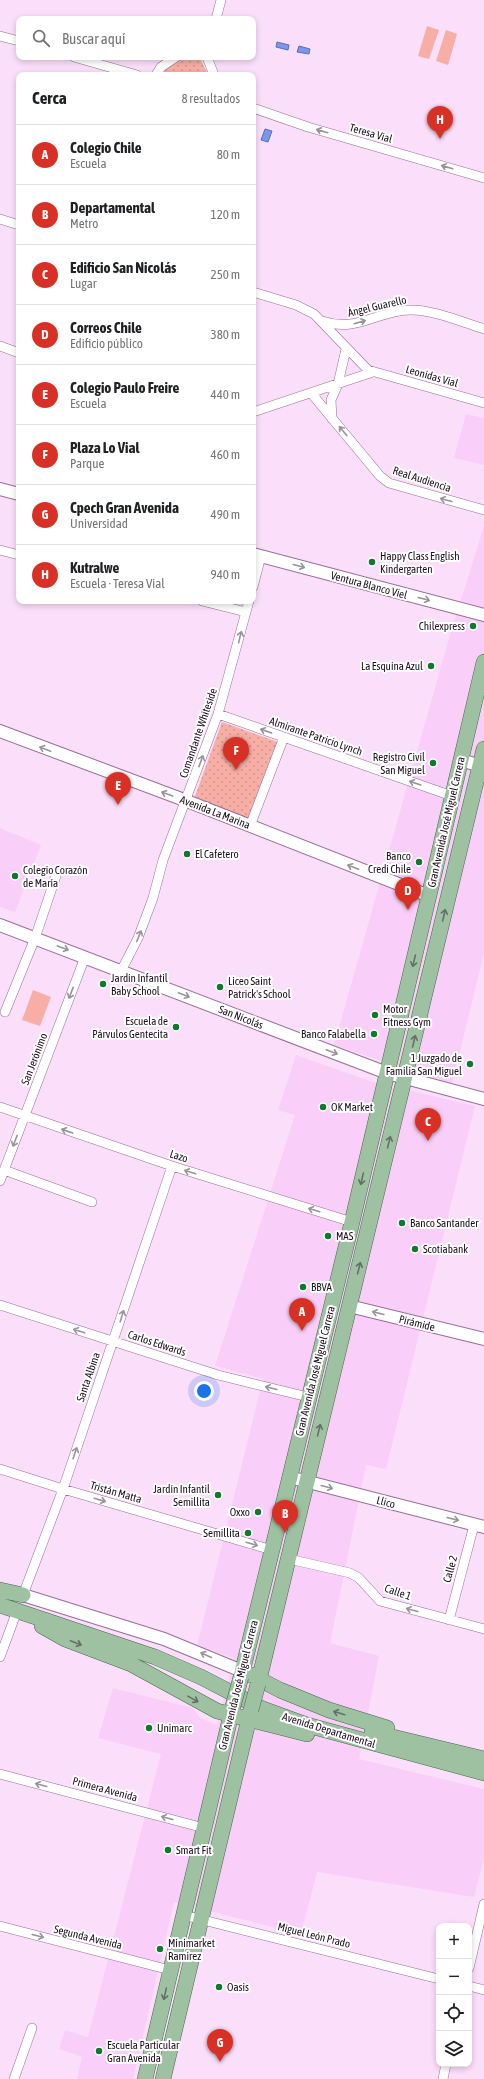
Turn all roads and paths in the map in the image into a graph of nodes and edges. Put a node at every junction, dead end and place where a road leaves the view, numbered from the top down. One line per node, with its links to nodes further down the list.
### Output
1 (220, 0): 2 (street)
2 (217, 16)
3 (0, 36): 4 (street)
4 (16, 40)
5 (84, 60): 8 (street)
6 (171, 60): 9 (street)
7 (208, 60): 10 (street)
8 (126, 72)
9 (158, 72)
10 (213, 72)
11 (256, 109): 12 (street, Teresa Vial, one-way to 11)
12 (484, 178)
13 (0, 219): 14 (street)
14 (16, 223)
15 (256, 293): 16 (street, Ángel Guarello)
16 (322, 321): 17 (street, Ángel Guarello, one-way to 17); 19 (street, Ángel Guarello)
17 (484, 328)
18 (0, 346): 20 (street)
19 (346, 349): 21 (street, Leonidas Vial); 22 (street)
20 (16, 352)
21 (374, 372): 22 (street); 24 (street, Leonidas Vial)
22 (338, 384): 23 (street); 26 (street)
23 (311, 393): 25 (street); 26 (street, Real Audiencia)
24 (484, 403)
25 (256, 411)
26 (332, 419): 29 (street, Real Audiencia, one-way to 26)
27 (0, 489): 28 (street)
28 (16, 493)
29 (484, 510)
30 (0, 550): 31 (street)
31 (16, 554)
32 (257, 555): 36 (street, Ventura Blanco Viel, one-way to 36)
33 (214, 604): 35 (street)
34 (248, 604): 35 (street, Comandante Whiteside)
35 (246, 612): 38 (street, Comandante Whiteside, one-way to 35)
36 (484, 615)
37 (484, 662): 42 (main road, Gran Avenida José Miguel Carrera)
38 (218, 714): 40 (street, Almirante Patricio Lynch, one-way to 38); 45 (street, Comandante Whiteside, one-way to 38)
39 (0, 731): 45 (street, Avenida La Marina, one-way to 39)
40 (284, 737): 44 (street, Almirante Patricio Lynch, one-way to 40); 46 (street)
41 (484, 749): 43 (main road, Gran Avenida José Miguel Carrera)
42 (460, 760): 43 (street); 44 (main road, Gran Avenida José Miguel Carrera)
43 (482, 766): 55 (main road, Gran Avenida José Miguel Carrera, one-way to 43)
44 (452, 796): 48 (main road, Gran Avenida José Miguel Carrera)
45 (187, 801): 46 (street, Avenida La Marina); 52 (street, Comandante Whiteside, one-way to 45)
46 (250, 826): 48 (street, Avenida La Marina, one-way to 46)
47 (56, 876): 50 (street)
48 (429, 896): 54 (main road, Gran Avenida José Miguel Carrera, one-way to 54)
49 (0, 925): 50 (street, San Nicolás)
50 (35, 938): 51 (street, San Nicolás, one-way to 51); 53 (street)
51 (85, 957): 52 (street, San Nicolás); 58 (street, San Jerónimo, one-way to 58)
52 (121, 971): 54 (street, San Nicolás, one-way to 54)
53 (5, 1012)
54 (387, 1073): 55 (street, San Nicolás); 63 (main road, Gran Avenida José Miguel Carrera, one-way to 63)
55 (405, 1079): 56 (street, San Nicolás); 65 (main road, Gran Avenida José Miguel Carrera, one-way to 55)
56 (484, 1099)
57 (0, 1107): 58 (street, Lazo)
58 (25, 1116): 59 (street, Lazo, one-way to 58); 60 (street, San Jerónimo, one-way to 60)
59 (172, 1166): 63 (street, Lazo, one-way to 59); 68 (street, Santa Albina, one-way to 59)
60 (4, 1170): 61 (street, San Jerónimo); 62 (street)
61 (0, 1181)
62 (92, 1202)
63 (352, 1222): 66 (main road, Gran Avenida José Miguel Carrera)
64 (0, 1305): 68 (street, Carlos Edwards, one-way to 64)
65 (349, 1306): 66 (main road); 67 (street, Pirámide, one-way to 65); 72 (main road, Gran Avenida José Miguel Carrera, one-way to 65)
66 (331, 1307): 69 (main road, Gran Avenida José Miguel Carrera)
67 (484, 1339)
68 (113, 1342): 69 (street, Carlos Edwards, one-way to 68); 73 (street, Santa Albina, one-way to 68)
69 (308, 1397): 71 (main road, Gran Avenida José Miguel Carrera)
70 (0, 1469): 73 (street, Tristán Matta)
71 (289, 1477): 72 (street, Llico); 75 (main road, Gran Avenida José Miguel Carrera)
72 (307, 1481): 74 (street, Llico, one-way to 74); 76 (main road, Gran Avenida José Miguel Carrera)
73 (63, 1490): 75 (street, Tristán Matta, one-way to 75); 79 (street, Santa Albina)
74 (479, 1526): 82 (street, Calle 2)
75 (272, 1550): 85 (main road, Gran Avenida José Miguel Carrera)
76 (289, 1559): 82 (street, Calle 1, one-way to 76); 86 (main road, Gran Avenida José Miguel Carrera)
77 (0, 1590): 79 (main road)
78 (0, 1595): 90 (main road, Avenida Departamental)
79 (23, 1595): 85 (street, one-way to 79)
80 (0, 1605): 81 (main road, Avenida Departamental)
81 (17, 1611): 84 (street); 87 (main road, one-way to 87); 92 (main road, Avenida Departamental)
82 (449, 1620): 83 (street, Calle 1)
83 (484, 1629)
84 (0, 1657)
85 (241, 1674): 86 (main road); 87 (main road, Gran Avenida José Miguel Carrera, bridge)
86 (258, 1681): 88 (main road, Gran Avenida José Miguel Carrera, bridge); 89 (main road, one-way to 86)
87 (232, 1710): 88 (main road); 93 (main road, Gran Avenida José Miguel Carrera)
88 (250, 1715): 92 (main road); 96 (main road, Gran Avenida José Miguel Carrera)
89 (484, 1756)
90 (484, 1759)
91 (0, 1774): 93 (street, Primera Avenida, one-way to 91)
92 (484, 1774)
93 (204, 1828): 95 (main road, Gran Avenida José Miguel Carrera)
94 (484, 1904): 98 (street)
95 (183, 1915): 96 (street, Miguel León Prado); 99 (main road, Gran Avenida José Miguel Carrera)
96 (200, 1919): 100 (street, Miguel León Prado); 107 (main road, Gran Avenida José Miguel Carrera)
97 (0, 1926): 99 (street, Segunda Avenida, one-way to 99)
98 (471, 1959)
99 (170, 1970): 106 (main road, Gran Avenida José Miguel Carrera, one-way to 106)
100 (436, 1978)
101 (472, 1987): 102 (street)
102 (484, 1990)
103 (32, 2028): 105 (street)
104 (445, 2067): 108 (street)
105 (14, 2079)
106 (144, 2079)
107 (163, 2079)
108 (443, 2079)

